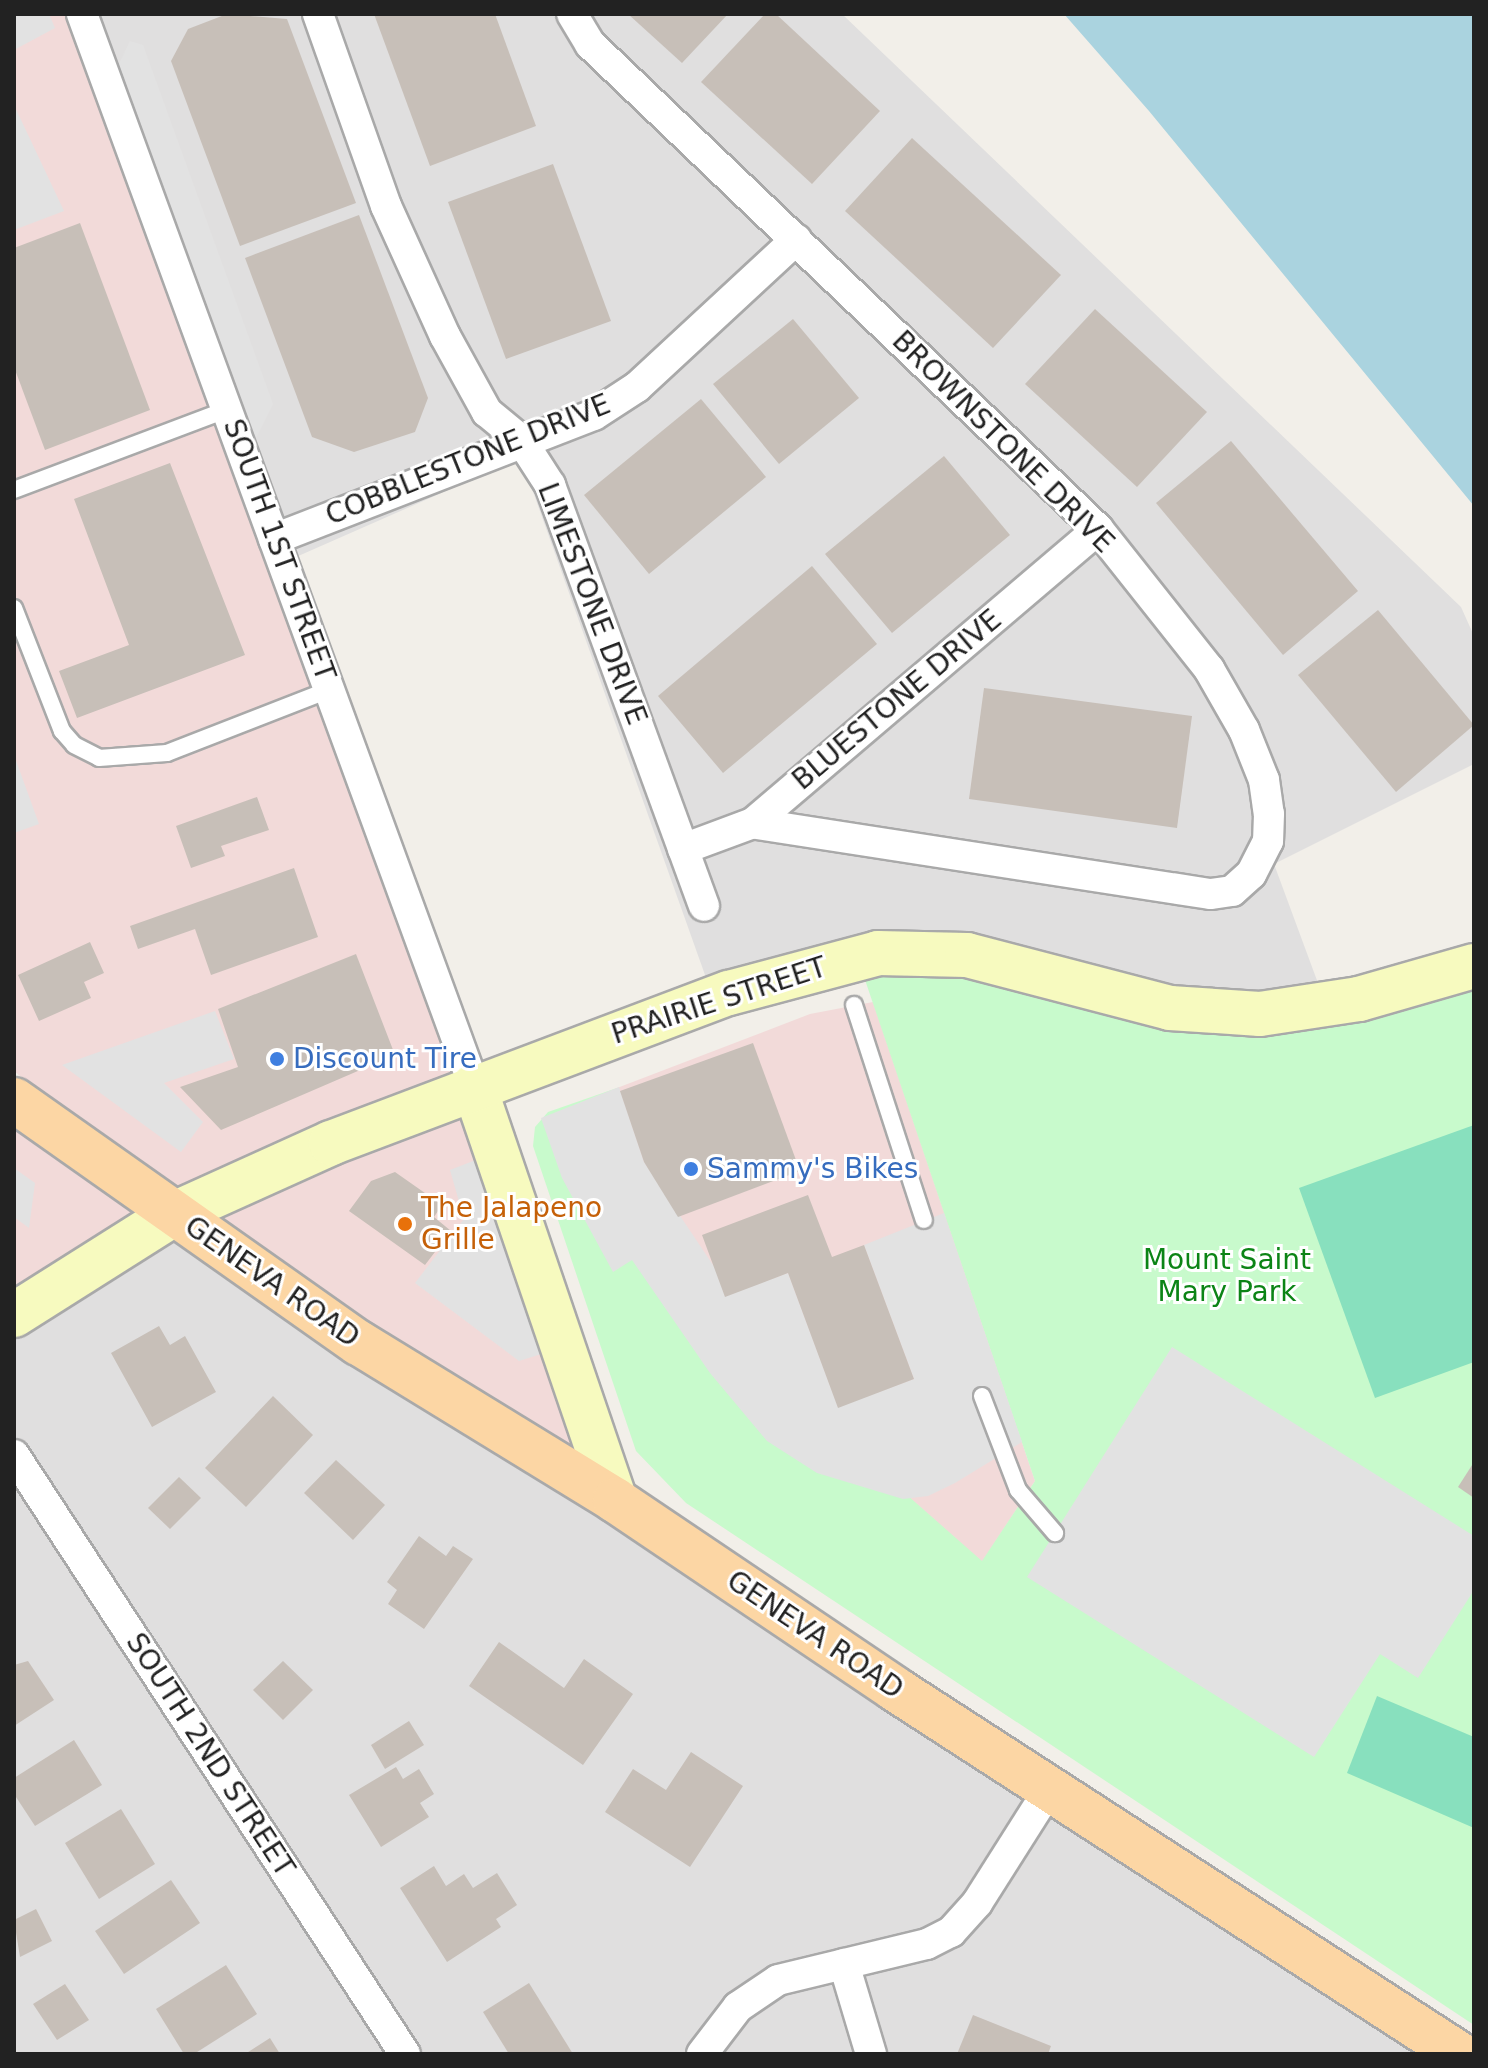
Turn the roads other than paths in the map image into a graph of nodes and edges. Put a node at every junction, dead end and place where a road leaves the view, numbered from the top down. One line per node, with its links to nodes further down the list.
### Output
1 (82, 14): 5 (street, SOUTH 1ST STREET)
2 (318, 14): 6 (street, LIMESTONE DRIVE)
3 (572, 14): 4 (street, BROWNSTONE DRIVE)
4 (796, 240): 6 (street, COBBLESTONE DRIVE); 8 (street, BROWNSTONE DRIVE)
5 (228, 409): 7 (lane); 9 (street, SOUTH 1ST STREET)
6 (521, 440): 9 (street, COBBLESTONE DRIVE); 13 (street, LIMESTONE DRIVE)
7 (14, 490)
8 (1098, 529): 12 (street, BLUESTONE DRIVE); 12 (street, BROWNSTONE DRIVE)
9 (274, 539): 11 (street, SOUTH 1ST STREET)
10 (14, 608): 11 (lane)
11 (329, 690): 17 (street, SOUTH 1ST STREET)
12 (753, 823): 13 (street, BLUESTONE DRIVE)
13 (683, 849): 14 (street, LIMESTONE DRIVE)
14 (704, 906)
15 (1474, 966): 17 (street, PRAIRIE STREET)
16 (854, 1005): 20 (lane)
17 (474, 1086): 19 (street, PRAIRIE STREET); 24 (street)
18 (14, 1100): 19 (main road)
19 (174, 1214): 21 (street, PRAIRIE STREET); 24 (main road, GENEVA ROAD)
20 (924, 1220)
21 (14, 1315)
22 (982, 1396): 25 (lane)
23 (14, 1455): 28 (street, SOUTH 2ND STREET)
24 (615, 1500): 26 (main road, GENEVA ROAD)
25 (1055, 1533)
26 (1050, 1788): 27 (street); 31 (main road, GENEVA ROAD)
27 (844, 1964): 29 (street); 30 (street)
28 (405, 2054)
29 (702, 2054)
30 (871, 2054)
31 (1459, 2054)

